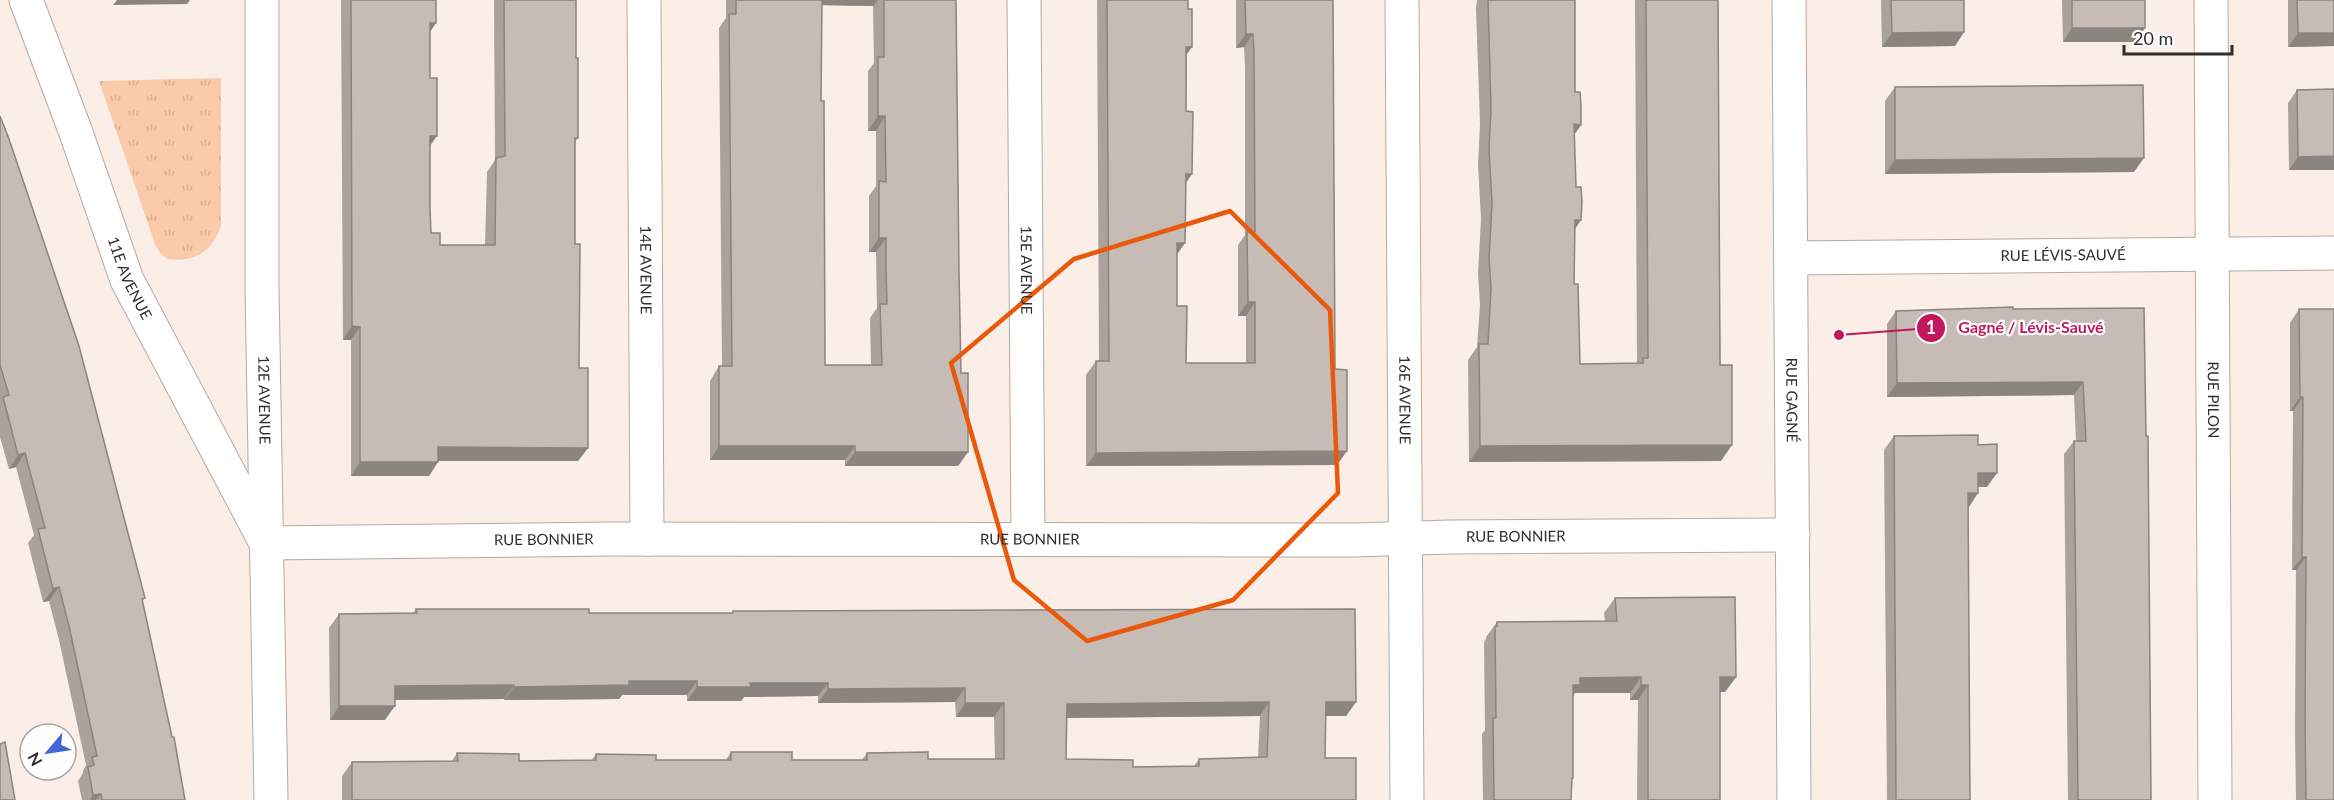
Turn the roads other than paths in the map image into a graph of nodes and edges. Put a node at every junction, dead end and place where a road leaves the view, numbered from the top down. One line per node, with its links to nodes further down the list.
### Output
1 (26, 0): 15 (street, 11E AVENUE)
2 (262, 0): 15 (street, 12E AVENUE)
3 (644, 0): 13 (street, 14E AVENUE)
4 (1024, 0): 14 (street, 15E AVENUE)
5 (1402, 0): 12 (street, 16E AVENUE)
6 (1789, 0): 10 (street, RUE GAGNÉ)
7 (2211, 0): 8 (street, RUE PILON)
8 (2212, 253): 9 (street, RUE LÉVIS-SAUVÉ); 10 (street, RUE LÉVIS-SAUVÉ); 19 (street, RUE PILON)
9 (2334, 253)
10 (1791, 258): 11 (street, RUE GAGNÉ)
11 (1793, 535): 12 (street, RUE BONNIER); 18 (street, RUE GAGNÉ)
12 (1405, 538): 14 (street, RUE BONNIER); 17 (street, 16E AVENUE)
13 (647, 539): 14 (street, RUE BONNIER); 15 (street, RUE BONNIER)
14 (1029, 539)
15 (266, 543): 16 (street, 12E AVENUE)
16 (271, 800)
17 (1407, 800)
18 (1794, 800)
19 (2215, 800)

